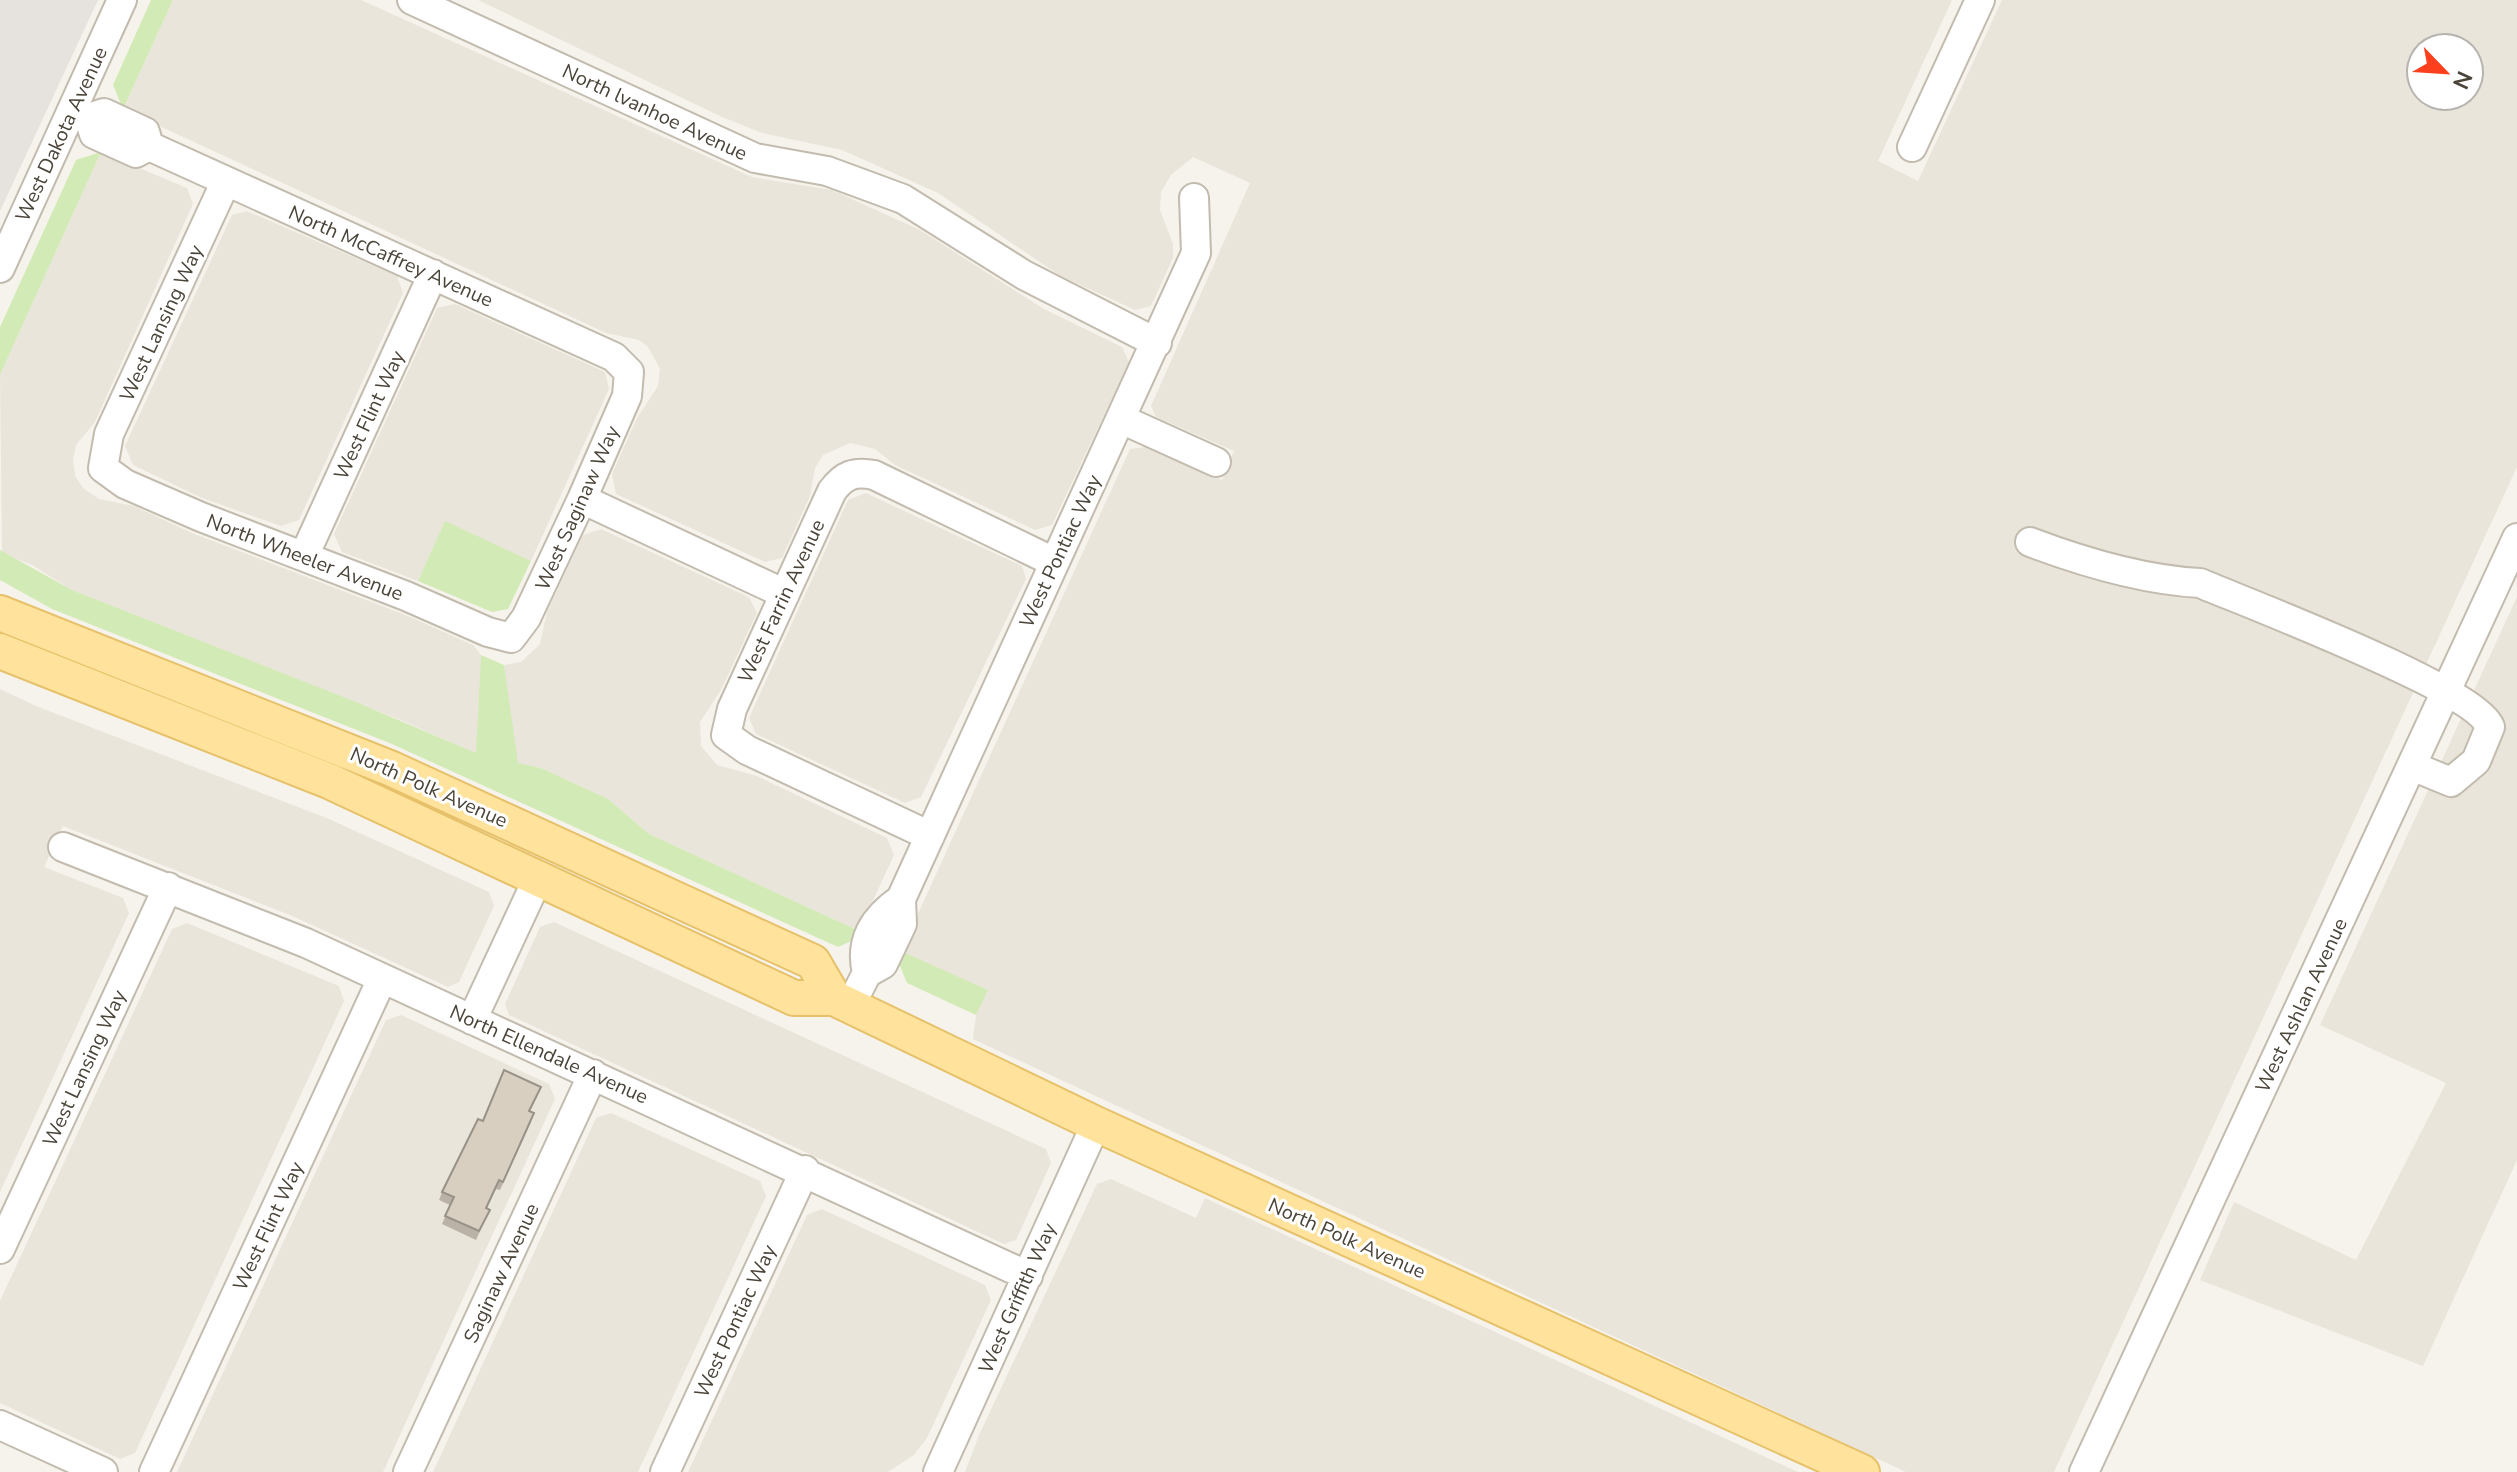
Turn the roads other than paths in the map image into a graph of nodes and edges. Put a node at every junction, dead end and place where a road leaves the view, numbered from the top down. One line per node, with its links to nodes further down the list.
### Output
1 (122, 0): 4 (street, West Dakota Avenue)
2 (412, 0): 10 (street, North lvanhoe Avenue)
3 (1980, 0): 5 (street)
4 (80, 114): 6 (street, North McCaffrey Avenue); 8 (street, West Dakota Avenue)
5 (1912, 147)
6 (226, 181): 9 (street, North McCaffrey Avenue); 14 (street, West Lansing Way)
7 (1194, 198): 10 (street, West Pontiac Way)
8 (0, 268)
9 (433, 274): 11 (street, North McCaffrey Avenue); 18 (street, West Flint Way)
10 (1157, 343): 12 (street, West Pontiac Way)
11 (629, 372): 15 (street, West Saginaw Way)
12 (1121, 419): 13 (street); 19 (street, West Pontiac Way)
13 (1216, 462)
14 (103, 468): 18 (street, North Wheeler Avenue)
15 (582, 499): 20 (street); 22 (street, West Saginaw Way)
16 (2517, 538): 24 (street, West Ashlan Avenue)
17 (2030, 542): 24 (street)
18 (304, 556): 22 (street, North Wheeler Avenue)
19 (1054, 562): 20 (street, West Farrin Avenue); 26 (street, West Pontiac Way)
20 (785, 594): 26 (street, West Farrin Avenue)
21 (0, 613): 31 (main road, North Polk Avenue)
22 (511, 638)
23 (0, 651): 28 (main road, North Polk Avenue)
24 (2447, 690): 25 (street, West Ashlan Avenue); 25 (street)
25 (2412, 766): 45 (street, West Ashlan Avenue)
26 (930, 836): 31 (street, West Pontiac Way)
27 (63, 847): 29 (street, North Ellendale Avenue)
28 (539, 876): 31 (main road, North Polk Avenue); 32 (street)
29 (168, 887): 30 (street, North Ellendale Avenue); 36 (street, West Lansing Way)
30 (382, 979): 32 (street, North Ellendale Avenue); 40 (street, West Flint Way)
31 (842, 1002): 34 (main road, North Polk Avenue)
32 (472, 1020): 33 (street, North Ellendale Avenue)
33 (593, 1074): 35 (street, North Ellendale Avenue); 41 (street, Saginaw Avenue)
34 (1096, 1124): 37 (street, West Griffith Way); 44 (main road, North Polk Avenue)
35 (805, 1170): 37 (street, North Ellendale Avenue); 42 (street, West Pontiac Way)
36 (0, 1249)
37 (1028, 1276): 43 (street, West Griffith Way)
38 (0, 1425): 39 (street)
39 (103, 1472)
40 (154, 1472)
41 (408, 1472)
42 (665, 1472)
43 (938, 1472)
44 (1862, 1472)
45 (2084, 1472)

